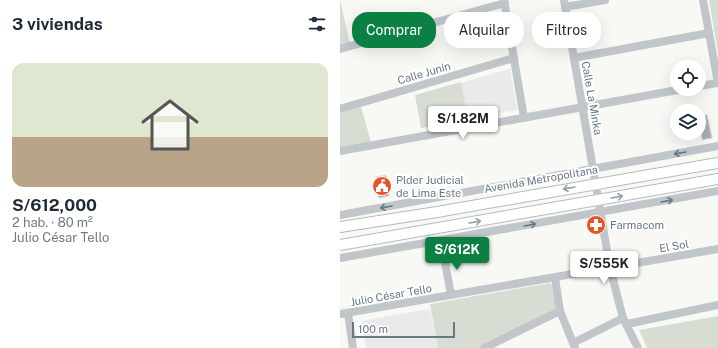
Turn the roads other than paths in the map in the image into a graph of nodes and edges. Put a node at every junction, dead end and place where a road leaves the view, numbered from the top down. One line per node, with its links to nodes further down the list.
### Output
1 (605, 0): 4 (street)
2 (703, 0): 5 (street)
3 (505, 1): 6 (street); 7 (street)
4 (564, 3): 8 (street, Calle La Minka)
5 (709, 34): 8 (street); 9 (street)
6 (340, 49)
7 (514, 58): 13 (street, Calle Junín); 14 (street)
8 (574, 58): 12 (street, Calle La Minka)
9 (718, 83): 10 (street)
10 (706, 85)
11 (670, 91): 12 (street)
12 (583, 106): 14 (street); 18 (street, Calle La Minka)
13 (340, 109)
14 (524, 118): 16 (street)
15 (718, 146): 18 (street, Avenida Metropolitana, one-way to 18)
16 (340, 151)
17 (718, 162): 20 (main road, Avenida Metropolitana)
18 (594, 169): 20 (street, Calle La Minka); 24 (street, Avenida Metropolitana, one-way to 24)
19 (718, 179): 22 (main road, one-way to 19)
20 (596, 183): 22 (street, Calle La Minka); 25 (main road, Avenida Metropolitana, one-way to 25)
21 (718, 191): 23 (street, one-way to 21)
22 (599, 200): 23 (street, Calle La Minka); 27 (main road, one-way to 22)
23 (601, 213): 26 (street, one-way to 23); 30 (street, Calle La Minka)
24 (340, 215)
25 (340, 227)
26 (441, 240): 29 (street); 32 (street)
27 (340, 245)
28 (718, 249): 30 (street, El Sol)
29 (340, 258)
30 (610, 268): 31 (street, Julio César Tello); 36 (street, Calle La Minka)
31 (555, 278): 32 (street, Julio César Tello); 34 (street)
32 (451, 295): 35 (street, Julio César Tello)
33 (718, 305): 36 (street)
34 (560, 311): 37 (street); 39 (street)
35 (344, 314): 38 (street)
36 (625, 321): 37 (street); 40 (street, Calle La Minka)
37 (574, 346)
38 (353, 348)
39 (484, 348)
40 (638, 348)

